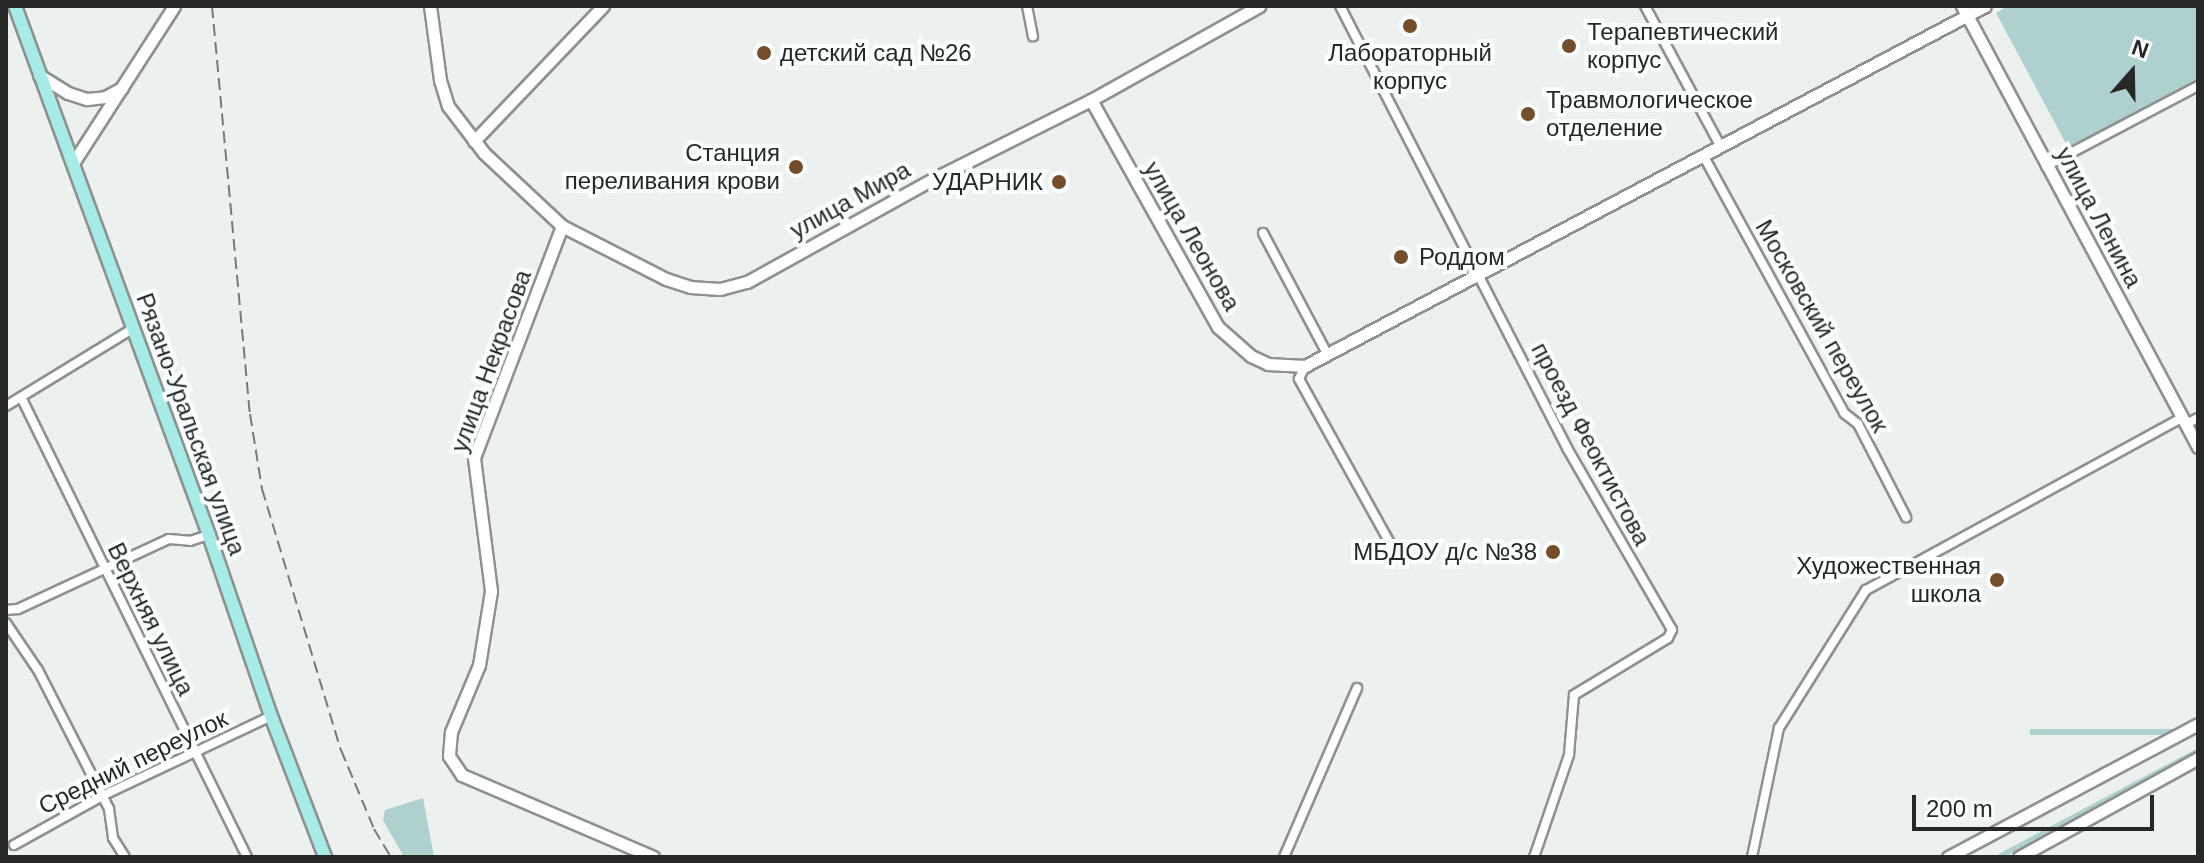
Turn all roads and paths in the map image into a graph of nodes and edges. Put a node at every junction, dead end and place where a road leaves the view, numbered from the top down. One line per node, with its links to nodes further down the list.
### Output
1 (15, 6): 12 (main road, Рязано-Уральская улица)
2 (174, 6): 14 (street)
3 (430, 6): 16 (street, улица Мира)
4 (603, 6): 16 (street)
5 (1027, 6): 11 (street)
6 (1259, 6): 15 (street, улица Мира)
7 (1340, 6): 23 (street, проезд Феоктистова)
8 (1645, 6): 17 (street)
9 (1985, 6): 10 (street)
10 (1965, 11): 17 (street); 20 (street, улица Ленина)
11 (1033, 36)
12 (39, 75): 14 (street); 19 (main road, Рязано-Уральская улица)
13 (2198, 86): 20 (street)
14 (122, 88): 19 (street)
15 (1091, 100): 21 (street, улица Мира); 26 (street, улица Леонова)
16 (474, 141): 21 (street, улица Мира)
17 (1720, 145): 18 (street)
18 (1703, 155): 23 (street); 32 (street, Московский переулок)
19 (73, 163): 24 (main road, Рязано-Уральская улица)
20 (2046, 166): 30 (street, улица Ленина)
21 (562, 226): 48 (street, улица Некрасова)
22 (1263, 233): 25 (street)
23 (1480, 274): 25 (street); 50 (street, проезд Феоктистова)
24 (134, 328): 27 (street); 33 (main road, Рязано-Уральская улица)
25 (1328, 355): 26 (street)
26 (1305, 366): 34 (street)
27 (21, 397): 28 (street); 35 (street, Верхняя улица)
28 (6, 406)
29 (2198, 418): 30 (street)
30 (2184, 421): 31 (street, улица Ленина); 51 (street)
31 (2198, 447)
32 (1906, 517)
33 (209, 535): 35 (street); 39 (main road, Рязано-Уральская улица)
34 (1397, 556)
35 (104, 570): 36 (street); 41 (street, Верхняя улица)
36 (6, 610)
37 (6, 623): 43 (street)
38 (1357, 688): 49 (street)
39 (271, 716): 41 (street, Средний переулок); 47 (main road, Рязано-Уральская улица)
40 (2198, 724): 52 (street)
41 (195, 753): 43 (street, Средний переулок); 46 (street, Верхняя улица)
42 (2198, 758): 53 (street)
43 (102, 796): 44 (street, Средний переулок); 45 (street)
44 (14, 845)
45 (125, 857)
46 (247, 857)
47 (325, 857)
48 (653, 857)
49 (1284, 857)
50 (1534, 857)
51 (1752, 857)
52 (1948, 857)
53 (2019, 857)

